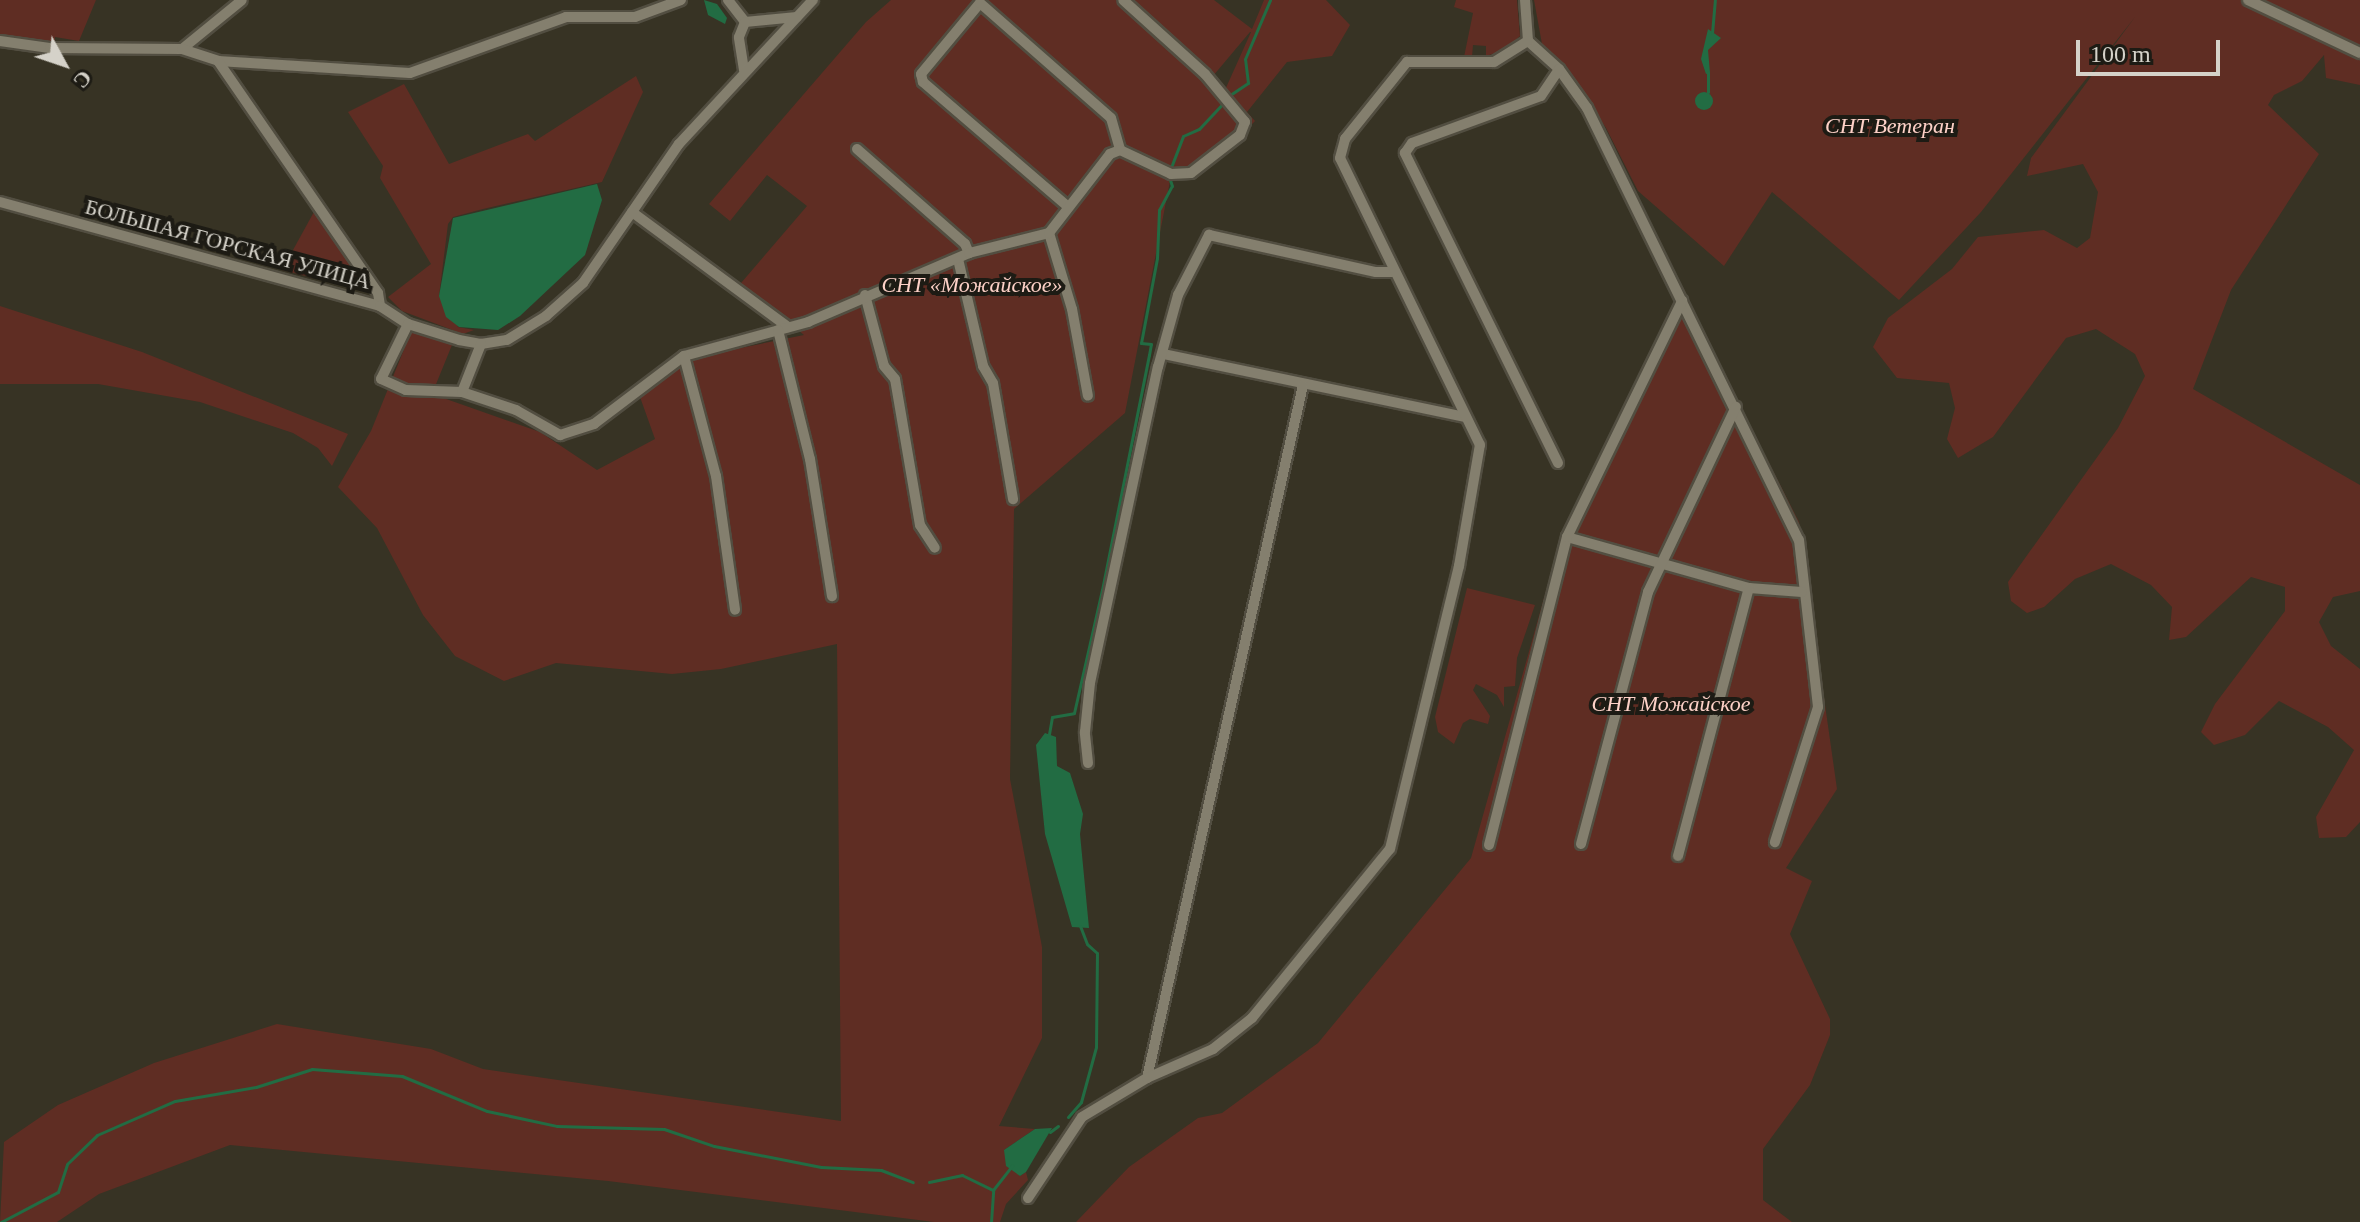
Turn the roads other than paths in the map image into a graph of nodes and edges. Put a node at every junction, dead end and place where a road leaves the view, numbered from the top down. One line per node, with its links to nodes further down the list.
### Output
1 (242, 0): 12 (street)
2 (681, 0): 14 (street)
3 (728, 0): 9 (street)
4 (813, 0): 8 (street)
5 (1123, 0): 18 (street)
6 (1525, 0): 11 (street)
7 (2248, 0): 13 (street)
8 (797, 17): 9 (street); 16 (street)
9 (745, 22): 16 (street)
10 (0, 41): 12 (street)
11 (1528, 41): 15 (street); 25 (street)
12 (182, 49): 14 (street)
13 (2360, 53)
14 (218, 61): 28 (street)
15 (1559, 69): 27 (street); 39 (street)
16 (744, 70): 21 (street)
17 (857, 149): 23 (street)
18 (1120, 150): 20 (street); 20 (street)
19 (0, 202): 28 (street, БОЛЬШАЯ ГОРСКАЯ УЛИЦА)
20 (1066, 205): 22 (street)
21 (632, 212): 30 (street); 31 (street)
22 (1049, 233): 23 (street); 36 (street)
23 (969, 253): 24 (street)
24 (958, 259): 26 (street); 40 (street)
25 (1393, 272): 32 (street); 38 (street)
26 (865, 295): 30 (street); 42 (street)
27 (1682, 301): 37 (street); 41 (street)
28 (380, 306): 29 (street, БОЛЬШАЯ ГОРСКАЯ УЛИЦА)
29 (408, 324): 31 (street, БОЛЬШАЯ ГОРСКАЯ УЛИЦА); 35 (street)
30 (783, 328): 33 (street); 46 (street)
31 (481, 344): 35 (street)
32 (1163, 354): 34 (street); 48 (street)
33 (684, 356): 35 (street); 47 (street)
34 (1303, 385): 38 (street); 53 (street)
35 (462, 392)
36 (1088, 396)
37 (1736, 407): 43 (street); 45 (street)
38 (1465, 417): 53 (street)
39 (1558, 463)
40 (1013, 499)
41 (1567, 537): 43 (street); 51 (street)
42 (935, 548)
43 (1660, 562): 44 (street); 50 (street)
44 (1749, 588): 45 (street); 52 (street)
45 (1802, 592): 49 (street)
46 (832, 596)
47 (735, 610)
48 (1088, 763)
49 (1775, 842)
50 (1581, 844)
51 (1489, 845)
52 (1678, 856)
53 (1147, 1078): 54 (street)
54 (1028, 1198)

